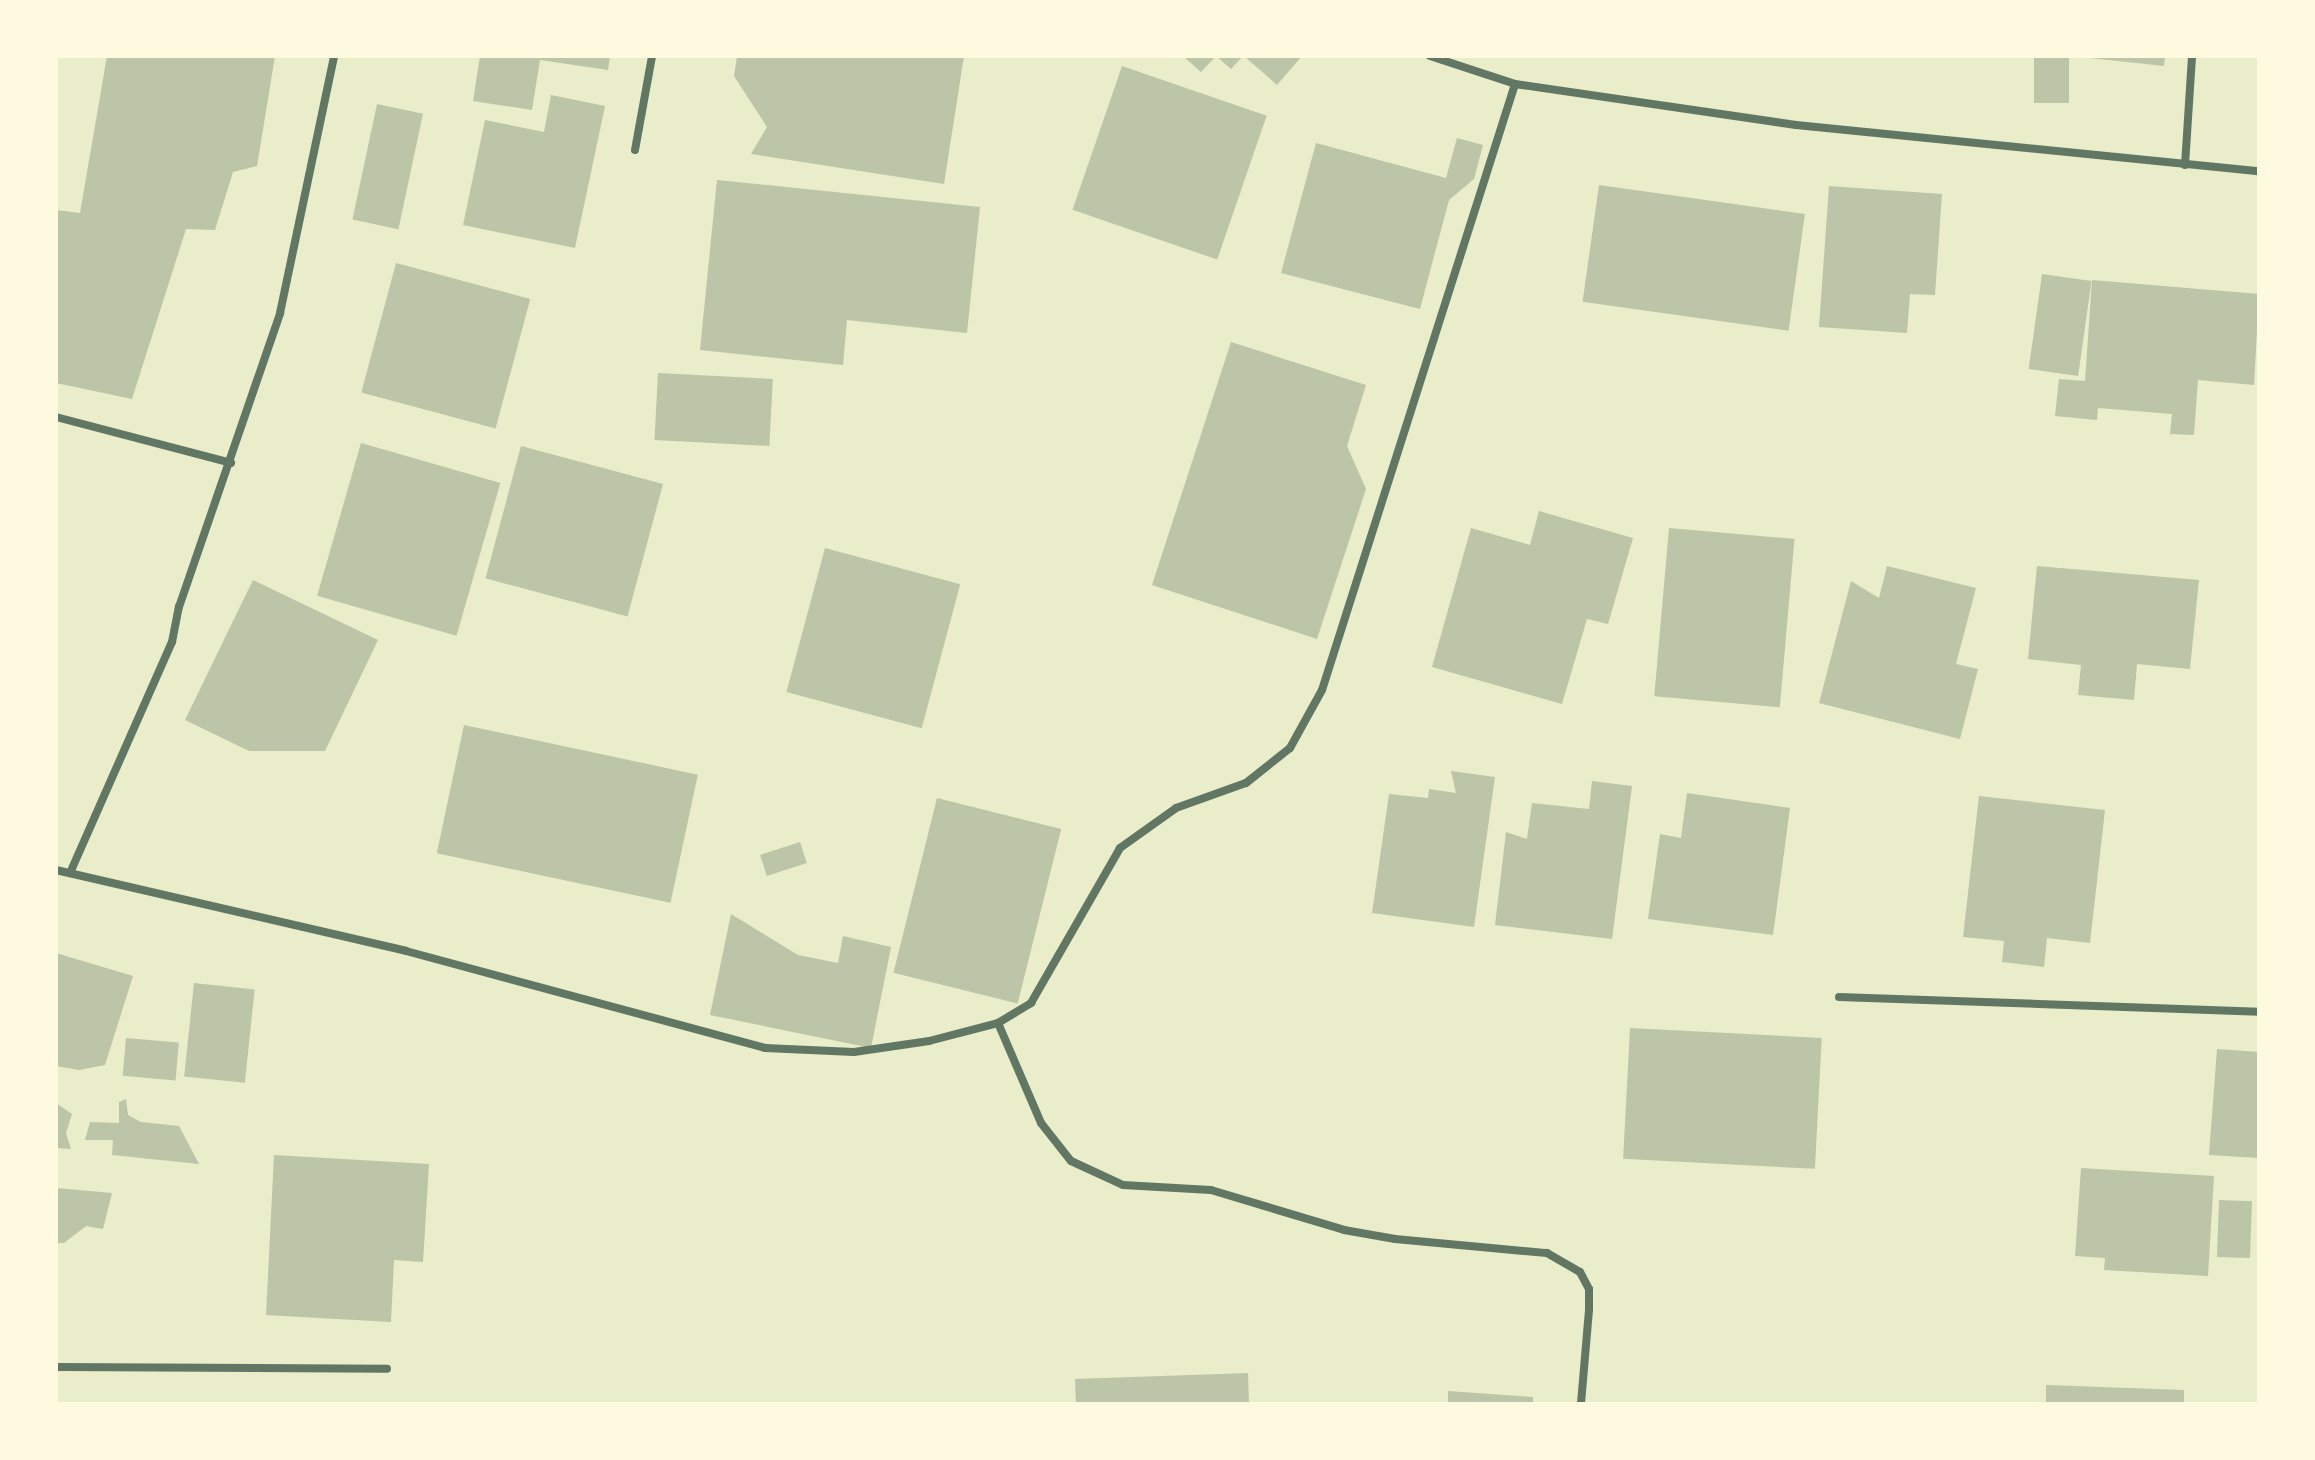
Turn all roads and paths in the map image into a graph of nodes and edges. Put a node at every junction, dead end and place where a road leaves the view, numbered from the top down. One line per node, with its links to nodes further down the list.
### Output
1 (334, 56): 10 (street)
2 (652, 56): 6 (street)
3 (1430, 56): 5 (street)
4 (2192, 56): 7 (street)
5 (1515, 84): 7 (street); 15 (street)
6 (635, 150)
7 (2185, 165): 8 (street)
8 (2259, 171)
9 (56, 417): 10 (street)
10 (231, 463): 12 (street)
11 (56, 870): 12 (street)
12 (70, 873): 15 (street)
13 (1839, 997): 14 (street)
14 (2259, 1012)
15 (998, 1023): 18 (street)
16 (56, 1367): 17 (street)
17 (387, 1369)
18 (1581, 1404)

